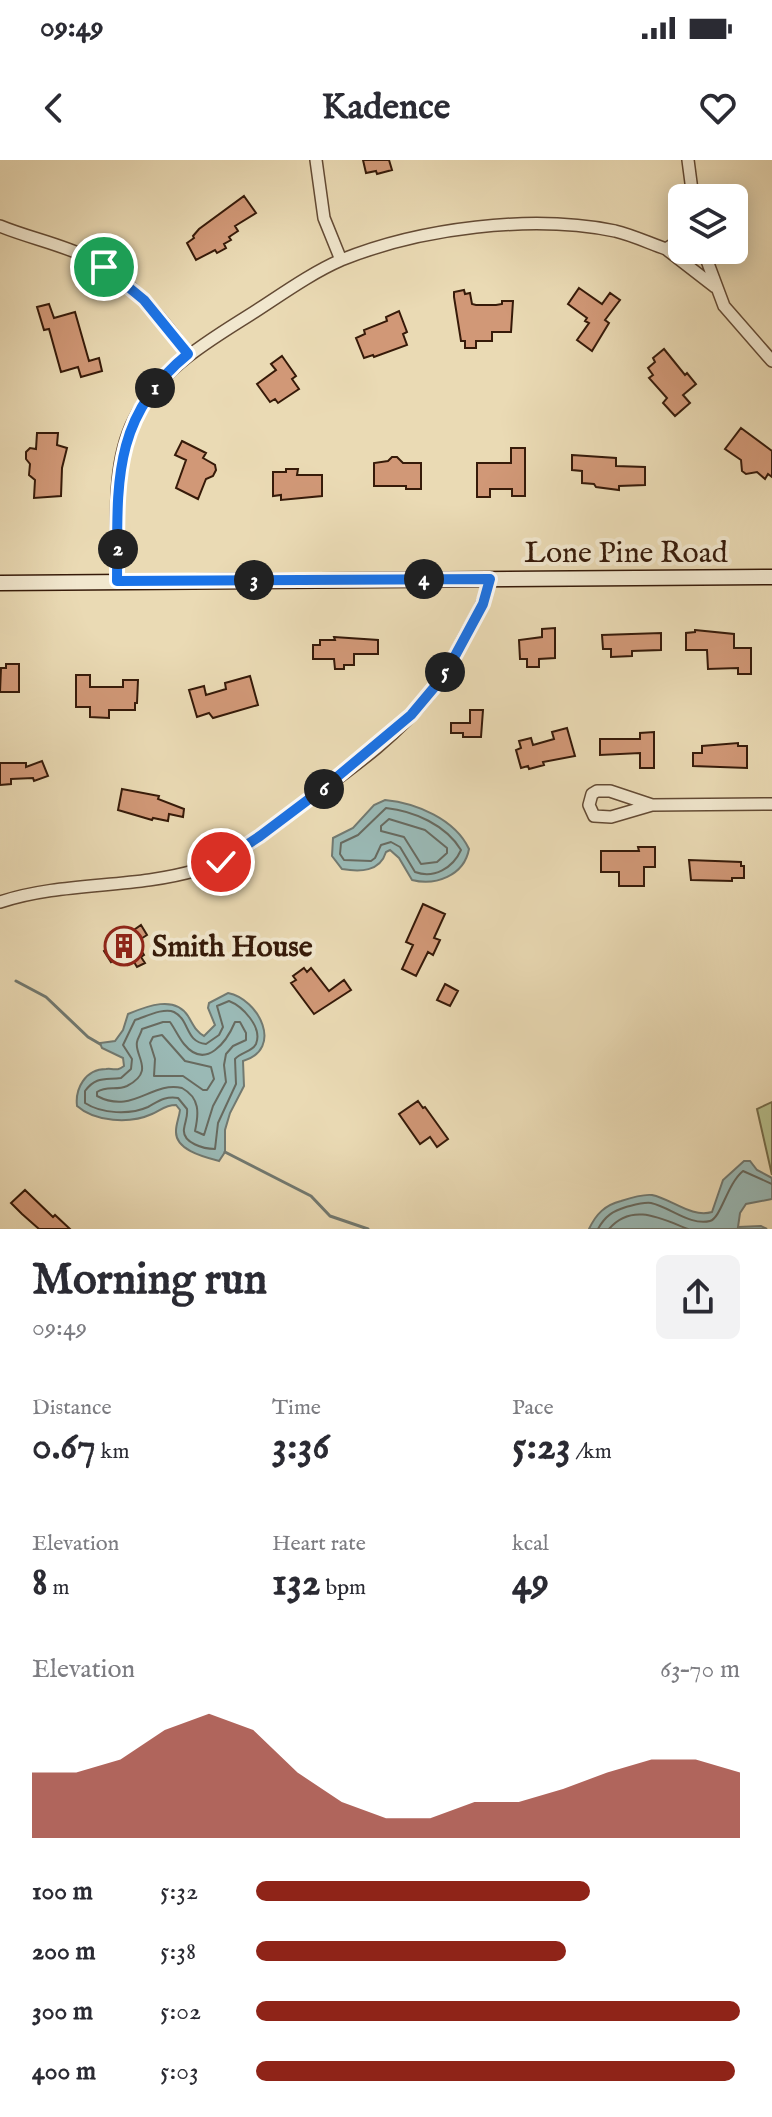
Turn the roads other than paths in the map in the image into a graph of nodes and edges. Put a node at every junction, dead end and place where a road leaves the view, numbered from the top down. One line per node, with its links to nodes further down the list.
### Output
1 (316, 160): 6 (street)
2 (688, 160): 3 (street)
3 (691, 184)
4 (0, 226): 9 (street)
5 (666, 249): 6 (street); 8 (street)
6 (341, 260): 9 (street)
7 (708, 264): 8 (street)
8 (715, 287): 10 (street)
9 (188, 354): 13 (street)
10 (772, 361)
11 (772, 577): 12 (street, Lone Pine Road)
12 (490, 579): 13 (street, Lone Pine Road); 17 (street)
13 (117, 581): 14 (street, Lone Pine Road)
14 (0, 583)
15 (772, 804): 16 (street)
16 (652, 805): 16 (street)
17 (0, 902)

